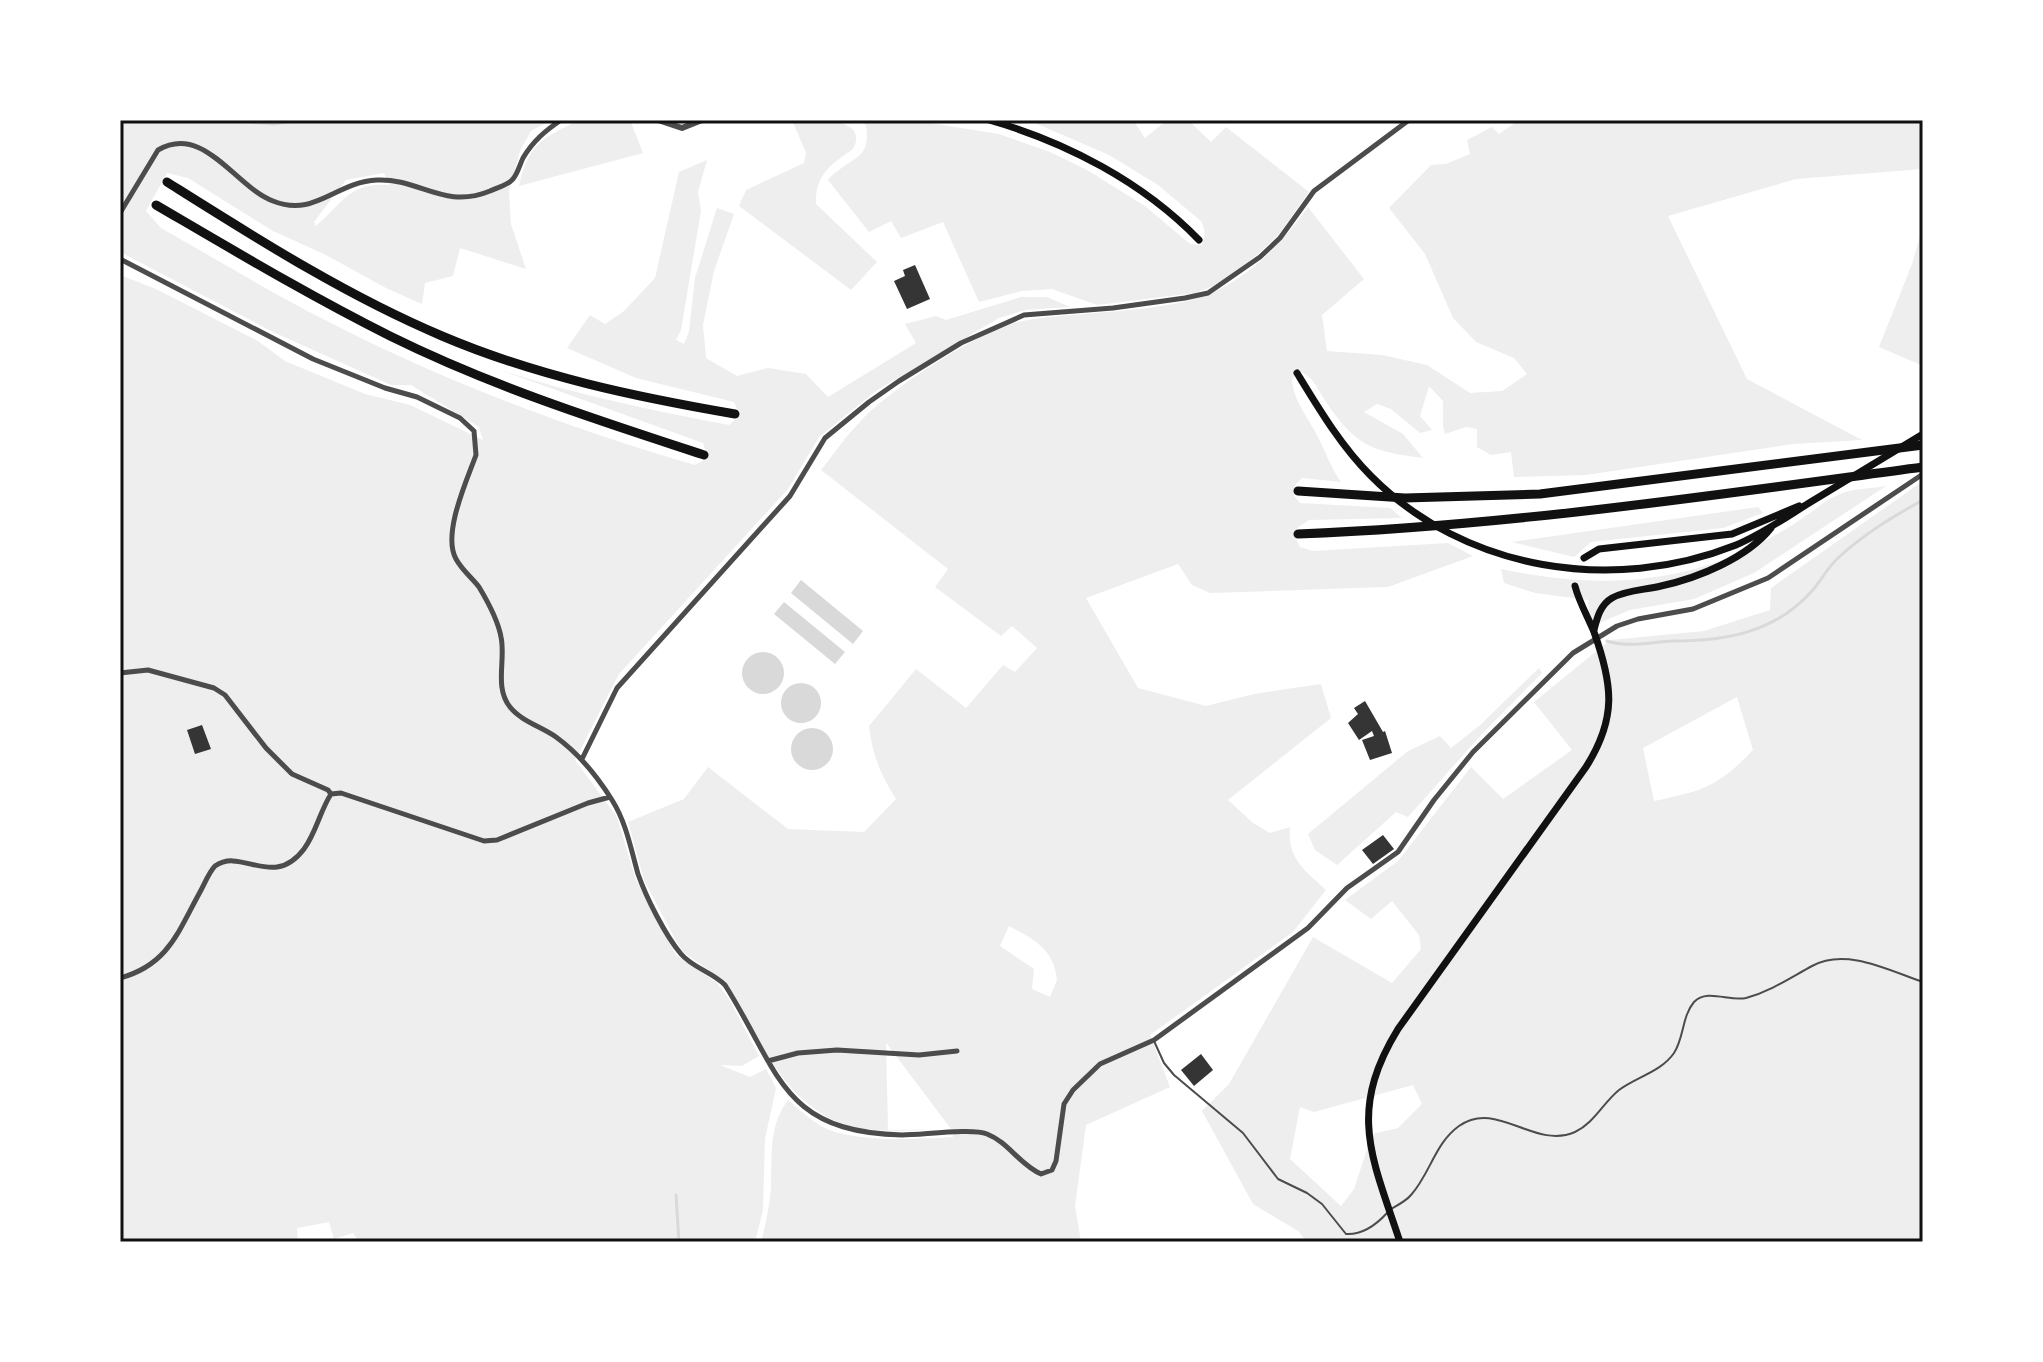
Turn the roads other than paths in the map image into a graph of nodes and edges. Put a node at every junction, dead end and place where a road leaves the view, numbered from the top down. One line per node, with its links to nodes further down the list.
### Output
1 (561, 120): 8 (street)
2 (702, 120): 5 (street)
3 (989, 120): 9 (main road)
4 (1409, 120): 26 (street)
5 (663, 122)
6 (167, 182): 12 (highway)
7 (156, 205): 15 (highway)
8 (120, 213)
9 (1199, 240)
10 (120, 259): 26 (street)
11 (1297, 373): 20 (main road)
12 (735, 414)
13 (1923, 434): 19 (main road)
14 (1923, 445): 18 (highway)
15 (704, 455)
16 (1923, 467): 21 (highway)
17 (1923, 474): 31 (street)
18 (1298, 491)
19 (1812, 501): 20 (main road); 22 (main road)
20 (1773, 526): 24 (main road)
21 (1298, 534)
22 (1584, 558)
23 (1575, 586): 24 (main road)
24 (1594, 632): 34 (main road)
25 (120, 673): 27 (street)
26 (582, 760): 28 (street)
27 (331, 794): 28 (street); 29 (street)
28 (610, 797): 33 (street)
29 (120, 978)
30 (1923, 982): 34 (lane)
31 (1154, 1040): 33 (street); 34 (lane)
32 (957, 1051): 33 (street)
33 (768, 1061)
34 (1389, 1210): 35 (main road)
35 (1400, 1242)

